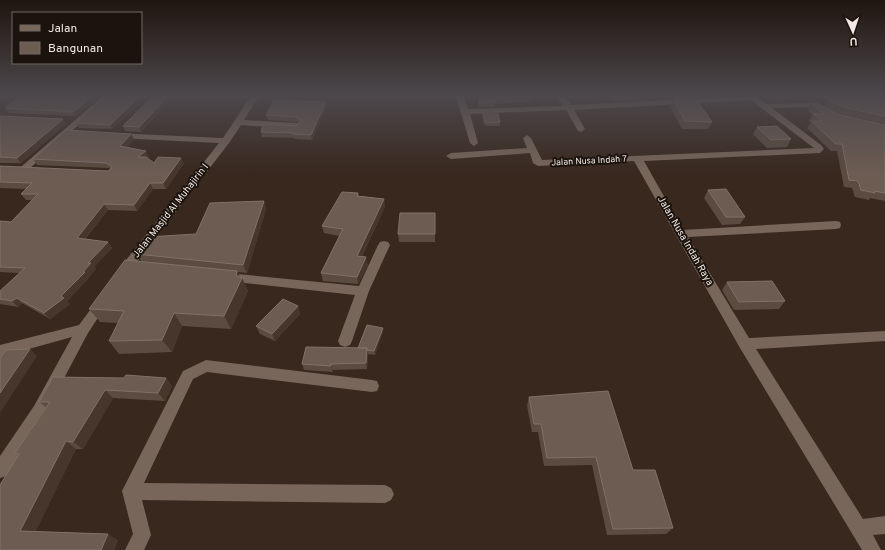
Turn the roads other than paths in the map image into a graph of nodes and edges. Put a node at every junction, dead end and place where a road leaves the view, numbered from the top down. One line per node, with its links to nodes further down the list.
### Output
1 (77, 122): 8 (street)
2 (237, 122): 6 (street); 12 (street, Jalan Masjid Al Muhajirin I)
3 (467, 122): 13 (street)
4 (576, 122): 7 (street)
5 (785, 122): 16 (street)
6 (297, 126)
7 (581, 130)
8 (65, 131): 9 (street); 18 (street)
9 (79, 132)
10 (114, 133): 12 (street)
11 (527, 138): 14 (street)
12 (226, 141): 23 (street, Jalan Masjid Al Muhajirin I)
13 (474, 143)
14 (533, 150): 15 (street); 16 (street, Jalan Nusa Indah 7)
15 (451, 156)
16 (641, 158): 21 (street, Jalan Nusa Indah Raya)
17 (13, 168): 18 (street)
18 (25, 168): 19 (street)
19 (41, 169)
20 (836, 225): 21 (street)
21 (680, 234): 30 (street, Jalan Nusa Indah Raya)
22 (384, 245): 26 (street)
23 (127, 266): 24 (street); 27 (street, Jalan Masjid Al Muhajirin I)
24 (143, 268)
25 (214, 275): 26 (street)
26 (363, 291): 29 (street)
27 (83, 329): 31 (street); 33 (street, Jalan Masjid Al Muhajirin I)
28 (885, 336): 30 (street)
29 (345, 341)
30 (745, 344): 37 (street, Jalan Nusa Indah Raya)
31 (0, 351)
32 (372, 386): 34 (street)
33 (0, 470)
34 (131, 491): 35 (street); 38 (street)
35 (386, 494)
36 (885, 525): 37 (street)
37 (859, 528): 39 (street, Jalan Nusa Indah Raya)
38 (134, 550)
39 (872, 550)

